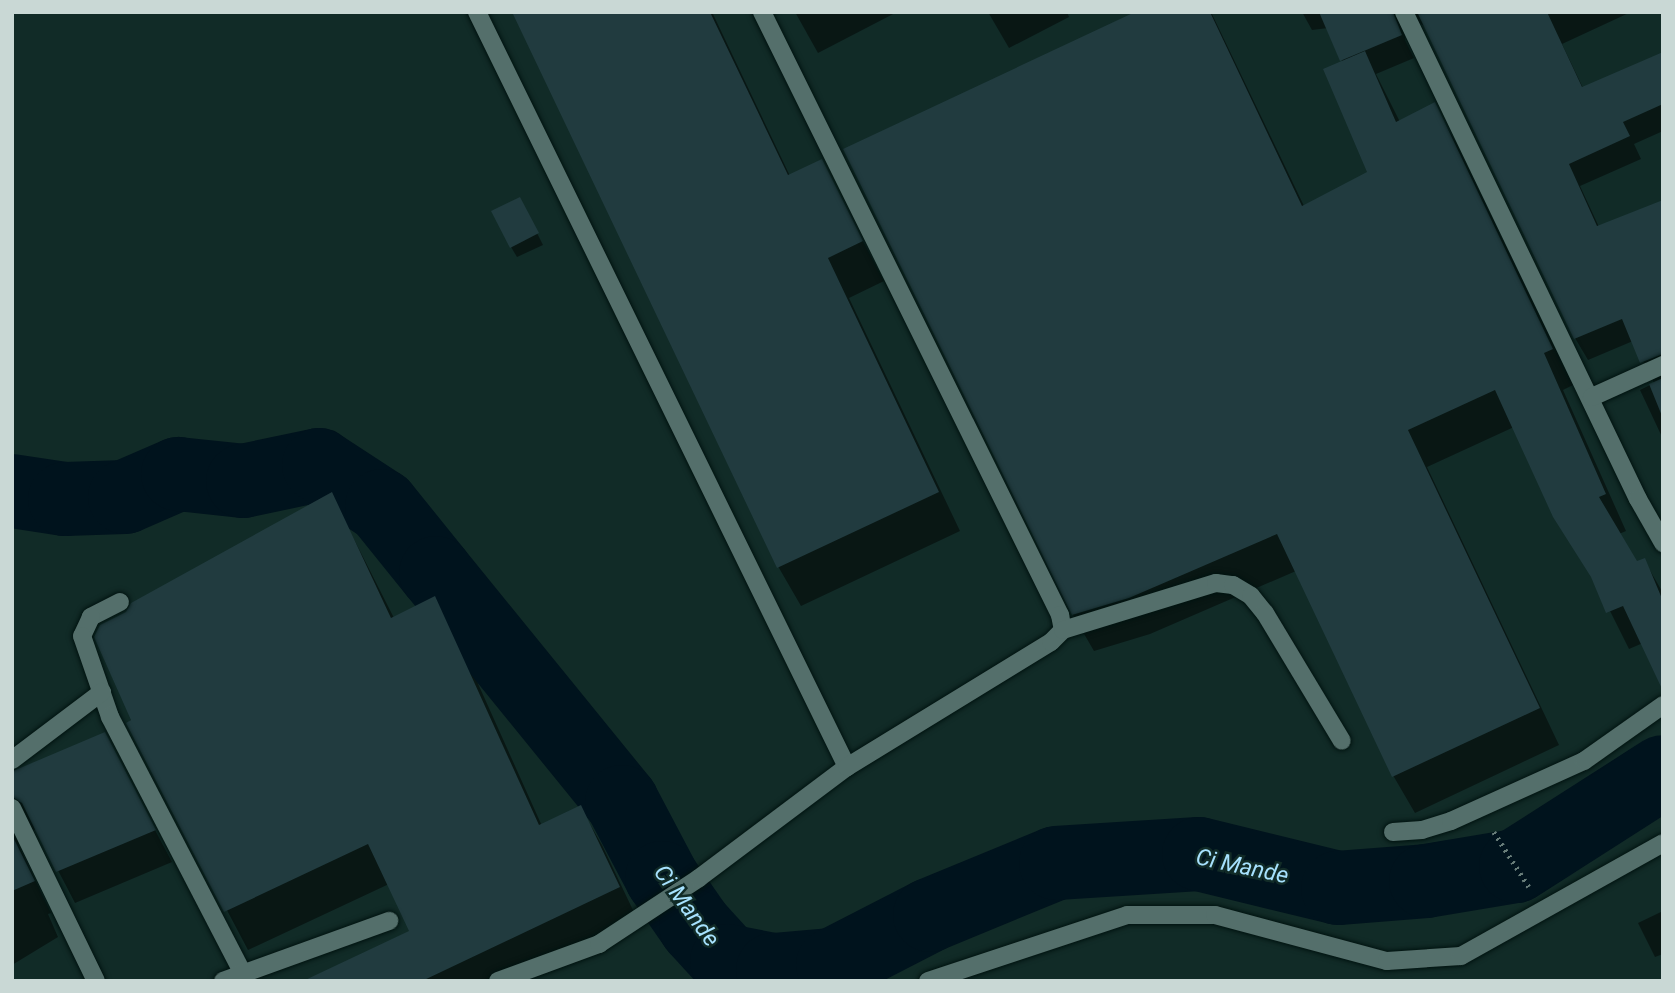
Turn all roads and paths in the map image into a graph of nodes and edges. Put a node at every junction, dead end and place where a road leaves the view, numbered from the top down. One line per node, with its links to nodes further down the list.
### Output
1 (477, 12): 13 (street)
2 (762, 12): 8 (street)
3 (1404, 12): 5 (street)
4 (1663, 366): 5 (street)
5 (1592, 397): 6 (street)
6 (1663, 543)
7 (120, 602): 9 (street)
8 (1063, 630): 11 (street); 13 (street)
9 (102, 692): 12 (street); 20 (street)
10 (1663, 705): 15 (street)
11 (1342, 741)
12 (12, 760)
13 (847, 767): 23 (street)
14 (12, 808): 21 (street)
15 (1394, 832)
16 (1496, 835): 18 (path)
17 (1663, 843): 24 (street)
18 (1528, 886)
19 (389, 921): 20 (street)
20 (243, 974): 22 (street)
21 (96, 981)
22 (223, 981)
23 (498, 981)
24 (928, 981)

